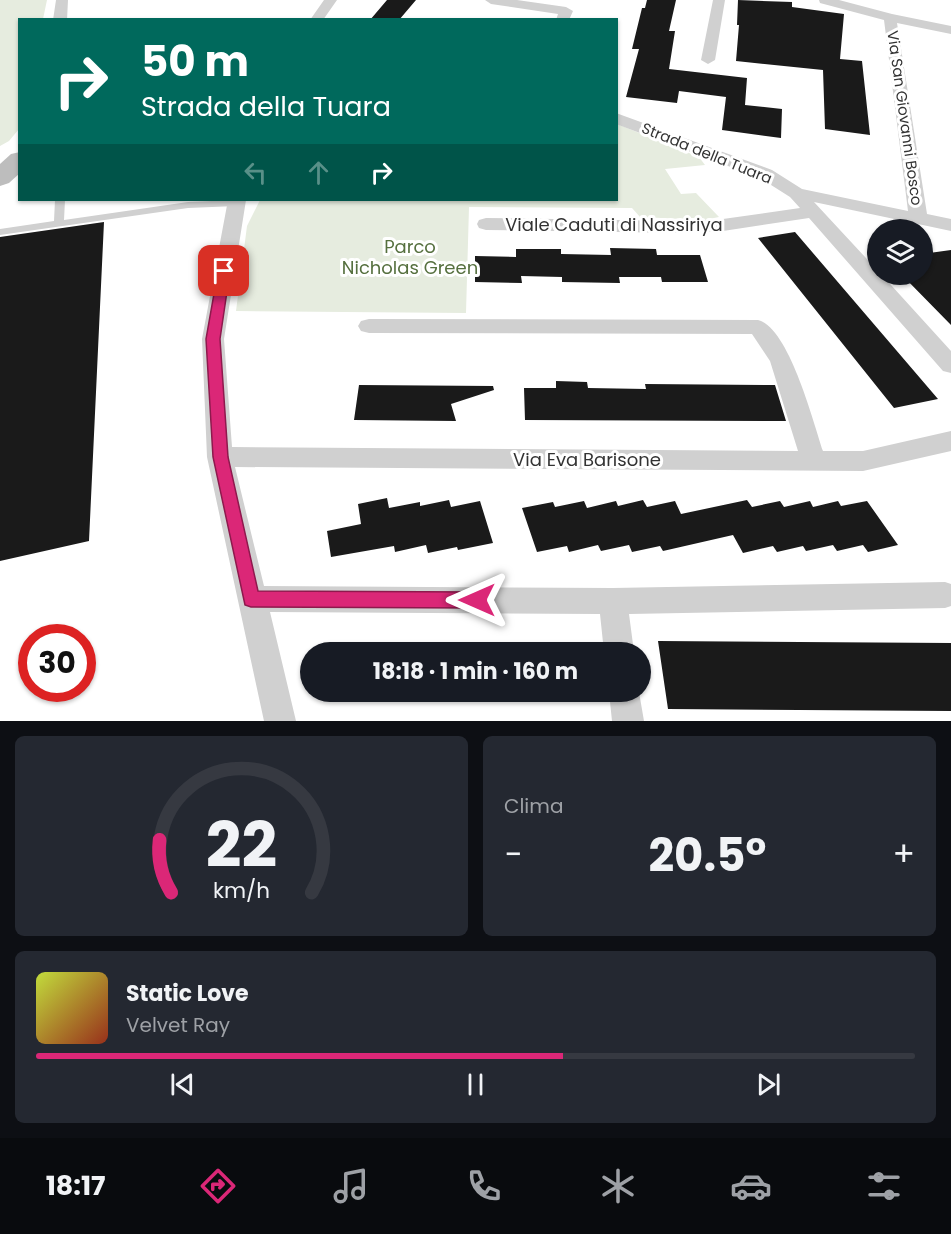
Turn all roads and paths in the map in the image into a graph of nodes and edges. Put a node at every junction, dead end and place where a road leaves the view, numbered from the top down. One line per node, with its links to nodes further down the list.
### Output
1 (63, 0): 6 (street)
2 (331, 0): 7 (street)
3 (491, 0): 8 (street)
4 (719, 0): 11 (street)
5 (825, 0): 9 (street, Via San Giovanni Bosco)
6 (60, 18)
7 (318, 18)
8 (563, 18)
9 (890, 18): 10 (street, Via San Giovanni Bosco); 21 (street, Via San Giovanni Bosco)
10 (951, 30)
11 (708, 60)
12 (618, 119): 17 (street, Strada della Tuara)
13 (18, 150): 14 (main road)
14 (0, 158)
15 (18, 161): 16 (main road)
16 (0, 178)
17 (796, 193): 20 (street); 21 (street)
18 (60, 201): 22 (lane)
19 (236, 201): 22 (lane); 29 (street)
20 (813, 212): 23 (street, Viale Caduti di Nassiriya); 27 (street)
21 (918, 217): 24 (street)
22 (59, 222): 25 (lane)
23 (486, 224)
24 (951, 225)
25 (0, 231)
26 (369, 326): 30 (street)
27 (951, 365)
28 (951, 441): 30 (street, Via Eva Barisone)
29 (220, 457): 30 (street, Via Eva Barisone); 32 (street)
30 (813, 460)
31 (945, 594): 33 (street)
32 (251, 599): 33 (street); 36 (street)
33 (613, 601): 34 (street)
34 (619, 642)
35 (625, 702): 37 (street)
36 (280, 721)
37 (628, 721)

